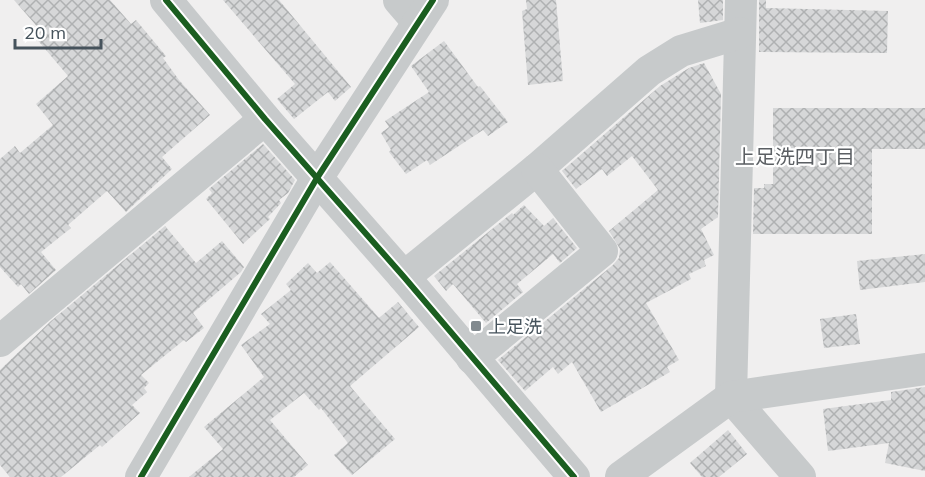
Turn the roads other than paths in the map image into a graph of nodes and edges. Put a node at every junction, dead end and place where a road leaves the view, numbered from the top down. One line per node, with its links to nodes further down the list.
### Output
1 (166, 0): 5 (street)
2 (741, 0): 4 (street)
3 (417, 7): 7 (street)
4 (740, 33): 6 (street); 12 (street)
5 (265, 119): 7 (street); 9 (street)
6 (537, 169): 8 (street); 10 (street)
7 (317, 178): 8 (street); 13 (street)
8 (404, 277): 10 (street)
9 (0, 341)
10 (472, 358): 14 (street)
11 (925, 369): 12 (street)
12 (731, 397): 15 (street); 16 (street)
13 (141, 477)
14 (574, 477)
15 (621, 477)
16 (800, 477)

